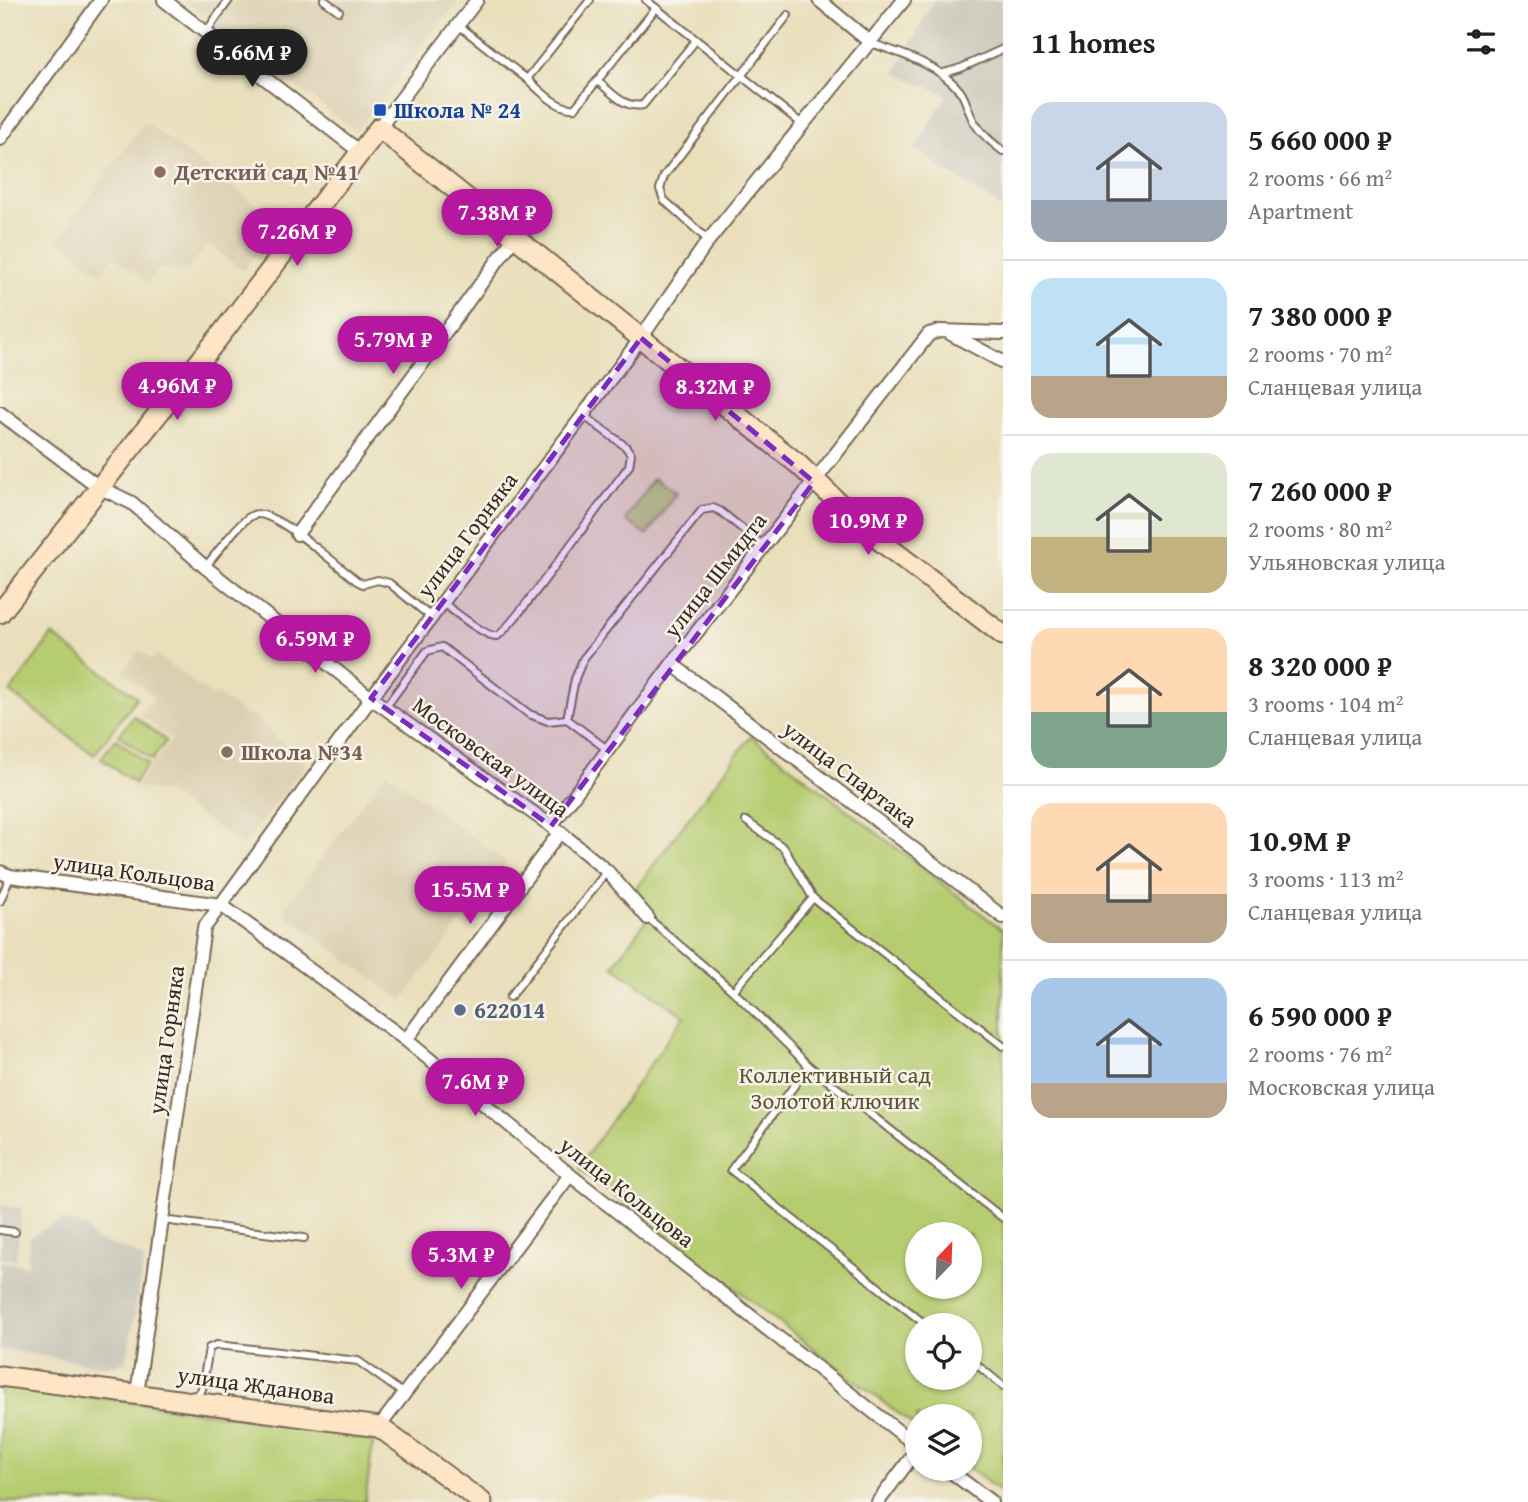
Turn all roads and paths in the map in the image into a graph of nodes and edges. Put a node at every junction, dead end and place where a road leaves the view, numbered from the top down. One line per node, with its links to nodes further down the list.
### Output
1 (101, 0): 24 (street)
2 (164, 0): 14 (street)
3 (229, 0): 14 (lane)
4 (324, 0): 11 (lane)
5 (477, 0): 13 (street)
6 (590, 0): 20 (lane)
7 (646, 0): 10 (lane)
8 (819, 0): 16 (street)
9 (904, 0): 16 (street, улица Горняка)
10 (656, 8): 15 (lane); 21 (lane)
11 (339, 11)
12 (788, 15): 19 (lane)
13 (457, 24): 20 (lane); 23 (street)
14 (206, 32): 26 (street)
15 (696, 40): 19 (lane); 21 (lane)
16 (871, 43): 18 (lane); 22 (street, улица Горняка)
17 (1003, 49): 18 (lane)
18 (944, 73): 25 (lane)
19 (742, 76): 22 (lane); 28 (lane)
20 (527, 79): 21 (lane)
21 (599, 82)
22 (802, 124): 28 (street, улица Горняка)
23 (379, 128): 26 (main road); 27 (main road)
24 (0, 139)
25 (1003, 151)
26 (360, 152): 36 (main road)
27 (515, 237): 31 (main road); 37 (street)
28 (708, 241): 31 (street, улица Горняка)
29 (948, 332): 30 (street); 32 (street); 35 (street, улица Шмидта)
30 (1003, 333)
31 (641, 338): 34 (street, улица Горняка); 35 (main road)
32 (1003, 362)
33 (0, 413): 36 (street, Московская улица)
34 (583, 415): 40 (street, улица Горняка); 40 (lane)
35 (814, 482): 38 (street, улица Шмидта); 43 (main road)
36 (99, 487): 39 (street, Московская улица); 41 (main road)
37 (297, 534): 39 (lane); 42 (lane)
38 (764, 546): 44 (street, улица Шмидта); 47 (lane)
39 (205, 567): 45 (street, Московская улица)
40 (442, 603): 42 (street, улица Горняка)
41 (0, 613)
42 (432, 617): 45 (street, улица Горняка)
43 (1003, 635)
44 (672, 664): 48 (street, улица Шмидта); 56 (street, улица Спартака)
45 (371, 698): 46 (street, Московская улица); 55 (street, улица Горняка)
46 (385, 708): 47 (lane); 50 (street, Московская улица)
47 (567, 719): 48 (lane)
48 (608, 750): 50 (street, улица Шмидта)
49 (746, 821): 53 (lane)
50 (556, 829): 51 (street, Московская улица); 60 (street, улица Шмидта)
51 (607, 871): 57 (street, Московская улица); 59 (lane)
52 (5, 874): 54 (lane); 55 (street, улица Кольцова)
53 (813, 898): 58 (lane); 61 (lane)
54 (0, 901)
55 (221, 905): 60 (street, улица Кольцова); 65 (street, улица Горняка)
56 (1003, 917)
57 (648, 918): 58 (lane)
58 (733, 991): 62 (lane)
59 (510, 997)
60 (406, 1040): 63 (street, улица Кольцова)
61 (1003, 1046)
62 (809, 1066): 64 (lane); 69 (lane)
63 (570, 1175): 74 (street); 77 (street, улица Кольцова)
64 (1003, 1217)
65 (162, 1220): 68 (lane); 73 (street, улица Горняка)
66 (0, 1230): 67 (lane)
67 (15, 1232)
68 (304, 1238)
69 (911, 1313)
70 (982, 1369): 72 (lane)
71 (0, 1376): 73 (main road, улица Жданова)
72 (1003, 1386)
73 (137, 1394): 75 (main road, улица Жданова)
74 (404, 1394): 75 (lane); 76 (street)
75 (191, 1402): 76 (main road, улица Жданова)
76 (379, 1427): 80 (main road, улица Жданова)
77 (905, 1439)
78 (905, 1465): 81 (street)
79 (963, 1481): 82 (street)
80 (482, 1502)
81 (878, 1502)
82 (990, 1502)

